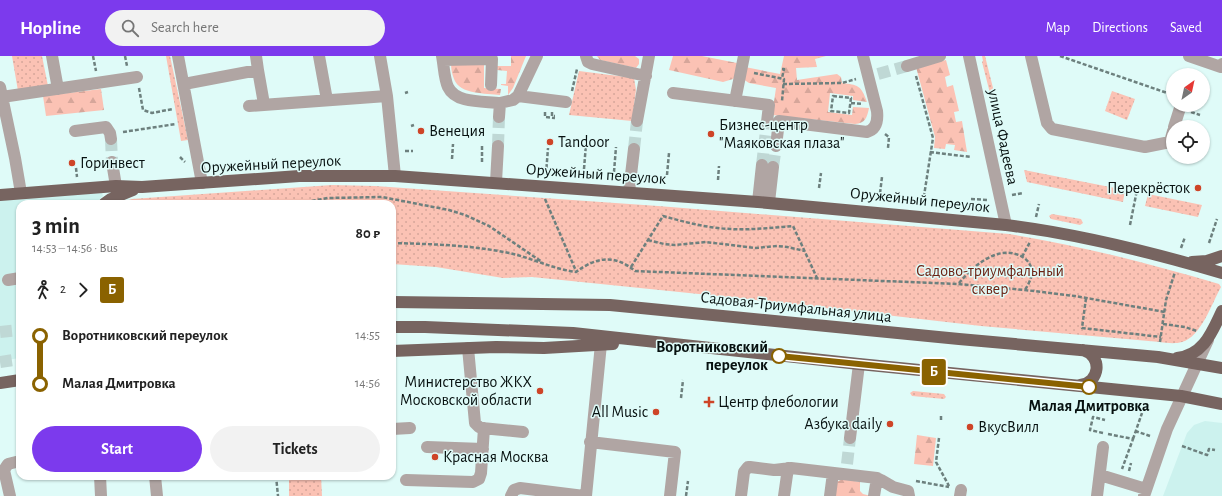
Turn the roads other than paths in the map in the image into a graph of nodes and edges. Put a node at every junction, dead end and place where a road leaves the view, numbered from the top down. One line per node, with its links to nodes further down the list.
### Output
1 (52, 56): 23 (street)
2 (178, 56): 21 (street)
3 (256, 56): 18 (street)
4 (319, 56): 28 (street)
5 (380, 56): 26 (street)
6 (537, 56): 27 (street)
7 (650, 56): 19 (street)
8 (744, 56): 29 (street)
9 (863, 56): 41 (street)
10 (940, 56): 17 (street)
11 (968, 56): 55 (street, улица Фадеева)
12 (1032, 56): 39 (street)
13 (1189, 56): 16 (street)
14 (586, 57): 19 (street)
15 (442, 58): 22 (street); 31 (street)
16 (1222, 64)
17 (910, 65)
18 (258, 70): 21 (street); 32 (street)
19 (646, 76): 35 (street)
20 (137, 77): 23 (street)
21 (184, 84): 47 (street)
22 (491, 85)
23 (58, 89): 24 (street)
24 (1, 92): 51 (street)
25 (673, 94): 29 (street)
26 (387, 96): 28 (street); 45 (street)
27 (518, 96): 30 (street); 31 (street)
28 (327, 100): 32 (street)
29 (735, 101): 36 (street)
30 (566, 102)
31 (500, 103): 34 (street)
32 (264, 104): 33 (street)
33 (249, 106)
34 (499, 117)
35 (637, 121)
36 (767, 122)
37 (75, 131): 38 (street)
38 (110, 136)
39 (1166, 143)
40 (498, 146): 46 (street)
41 (776, 146)
42 (634, 149): 50 (street)
43 (112, 162): 48 (street)
44 (768, 166): 54 (street)
45 (395, 176): 46 (main road, Оружейный переулок); 47 (main road, Оружейный переулок)
46 (496, 182): 50 (main road, Оружейный переулок)
47 (202, 183): 49 (main road, Оружейный переулок)
48 (116, 186): 49 (main road, Оружейный переулок); 51 (main road, Оружейный переулок)
49 (142, 187): 53 (main road)
50 (629, 192): 54 (main road, Оружейный переулок)
51 (21, 193): 52 (main road, Оружейный переулок)
52 (0, 195)
53 (109, 200)
54 (764, 202): 55 (main road, Оружейный переулок)
55 (1006, 225): 57 (main road, Оружейный переулок)
56 (1222, 256): 57 (main road)
57 (1186, 262): 58 (main road)
58 (1222, 273)
59 (396, 302): 66 (main road, Садовая-Триумфальная улица)
60 (1222, 311): 62 (main road)
61 (396, 327): 63 (main road)
62 (1210, 336): 68 (main road); 69 (street)
63 (655, 343): 64 (main road); 70 (main road)
64 (601, 344): 65 (main road); 82 (street)
65 (468, 348): 67 (main road); 78 (street)
66 (1082, 350): 68 (main road, Садовая-Триумфальная улица); 74 (main road)
67 (396, 351)
68 (1170, 359): 69 (main road, Садовая-Триумфальная улица)
69 (1197, 363): 71 (main road, Садовая-Триумфальная улица); 75 (street)
70 (859, 364): 74 (main road); 81 (street)
71 (1222, 368)
72 (16, 381): 73 (main road)
73 (0, 383)
74 (1077, 386): 75 (main road)
75 (1181, 396): 76 (main road); 94 (street)
76 (1222, 404)
77 (410, 428): 79 (street)
78 (484, 428): 80 (street); 85 (street)
79 (396, 429)
80 (523, 432)
81 (850, 438)
82 (590, 442): 99 (street); 100 (street)
83 (427, 447): 85 (street)
84 (1103, 447): 89 (street)
85 (483, 449): 93 (street)
86 (16, 462): 95 (street)
87 (788, 468): 88 (street); 101 (street); 102 (street)
88 (833, 473): 90 (street); 103 (street)
89 (1100, 475): 94 (street); 106 (street)
90 (877, 478): 104 (street); 105 (street)
91 (100, 480): 96 (street)
92 (155, 480): 97 (street)
93 (406, 480)
94 (1145, 492)
95 (10, 496)
96 (101, 496)
97 (157, 496)
98 (511, 496): 99 (street)
99 (585, 496)
100 (670, 496)
101 (741, 496)
102 (784, 496)
103 (830, 496)
104 (874, 496)
105 (909, 496)
106 (1097, 496)

